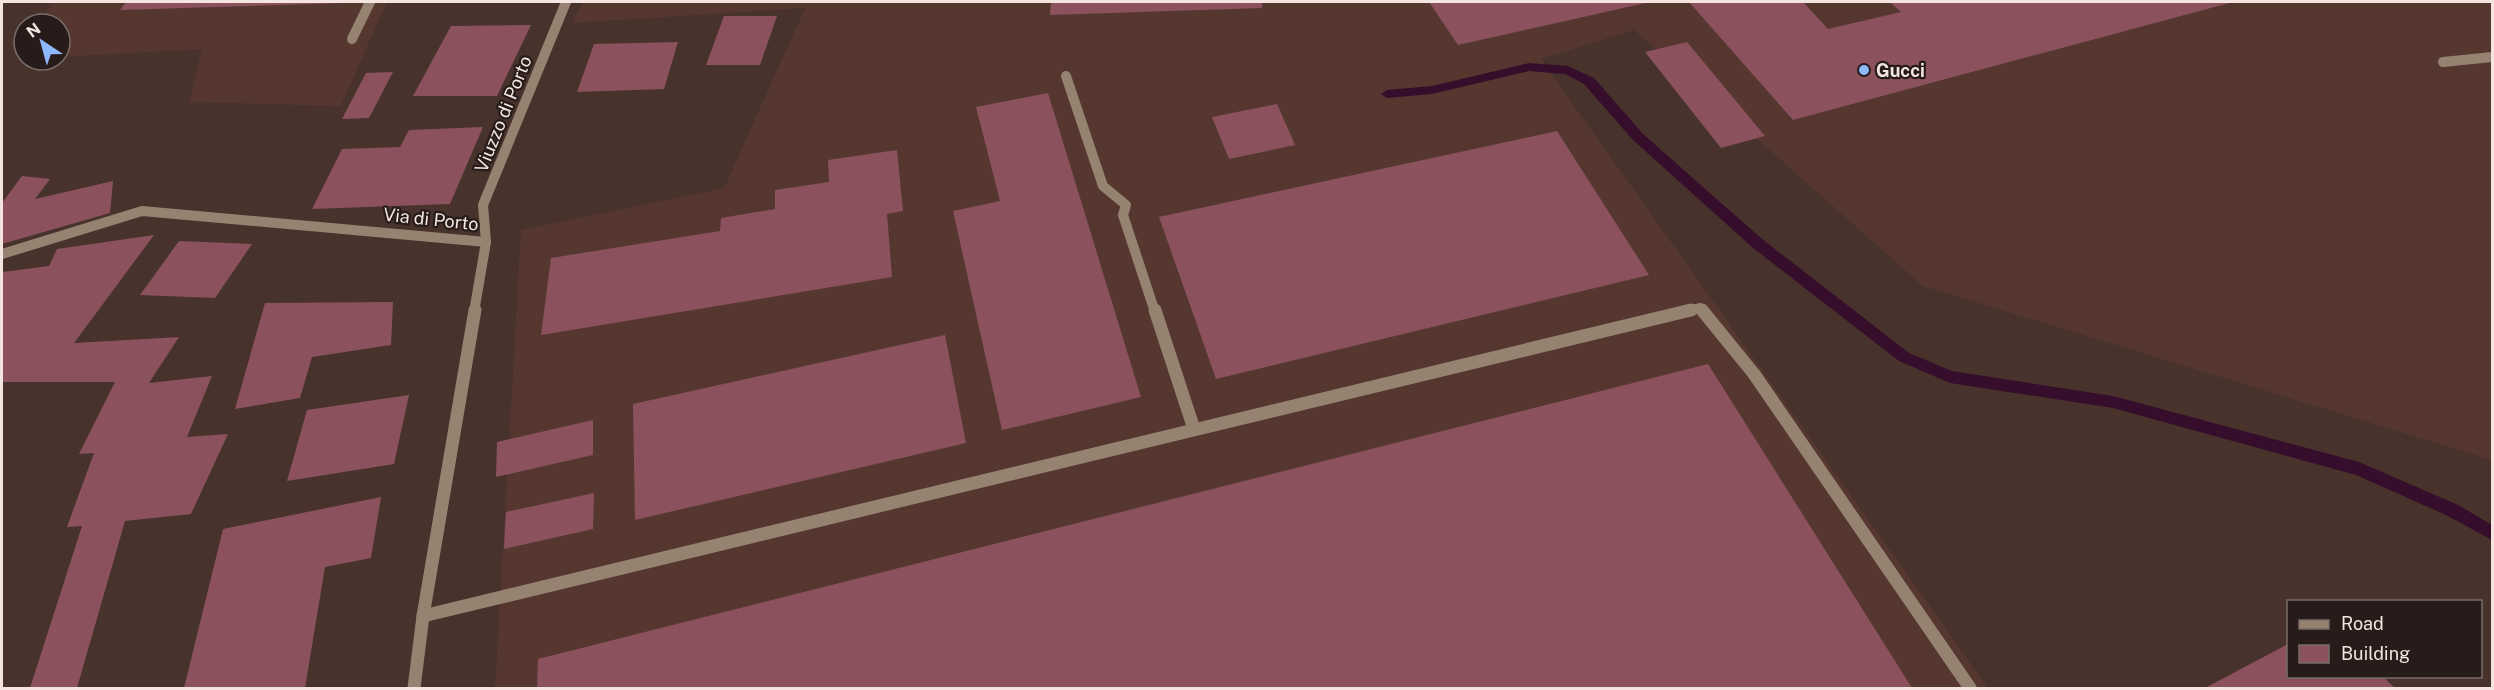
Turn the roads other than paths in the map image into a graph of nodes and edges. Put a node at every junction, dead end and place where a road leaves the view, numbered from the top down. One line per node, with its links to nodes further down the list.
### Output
1 (370, 2): 3 (street)
2 (566, 2): 7 (street, Viuzzo di Porto)
3 (352, 39)
4 (2493, 57): 5 (street)
5 (2443, 62)
6 (1066, 76): 9 (street)
7 (486, 242): 8 (street, Via di Porto); 10 (street, Via di Porto)
8 (2, 254)
9 (1194, 429): 10 (street); 12 (street)
10 (423, 616): 11 (street, Via di Porto)
11 (414, 688)
12 (1970, 688)

